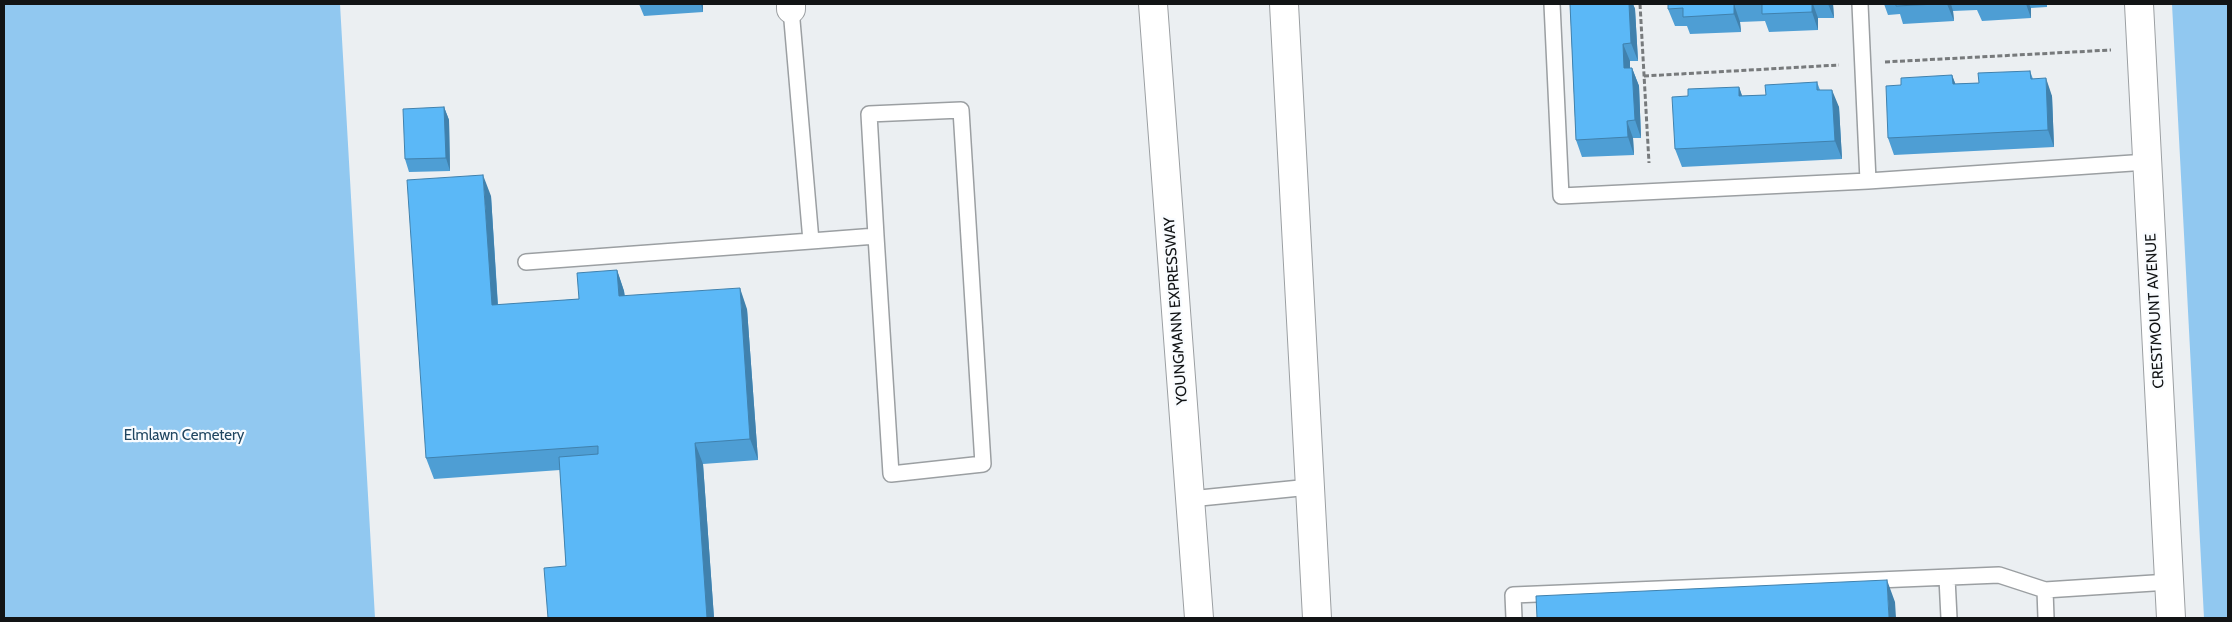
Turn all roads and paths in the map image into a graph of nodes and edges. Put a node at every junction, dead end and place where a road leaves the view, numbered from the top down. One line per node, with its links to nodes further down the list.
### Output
1 (1153, 4): 18 (main road, YOUNGMANN EXPRESSWAY)
2 (1284, 4): 17 (main road)
3 (1552, 4): 13 (lane)
4 (1640, 4): 10 (path)
5 (1860, 4): 9 (lane)
6 (2139, 4): 8 (main road, CRESTMOUNT AVENUE)
7 (791, 6): 15 (lane)
8 (2141, 47): 9 (path); 11 (main road, CRESTMOUNT AVENUE)
9 (1863, 64): 10 (path); 13 (lane)
10 (1644, 76): 12 (path)
11 (2147, 162): 13 (lane); 20 (main road, CRESTMOUNT AVENUE)
12 (1649, 163)
13 (1868, 181)
14 (876, 236): 14 (lane); 15 (lane)
15 (811, 241): 16 (lane)
16 (526, 262)
17 (1310, 487): 18 (lane); 23 (main road)
18 (1190, 499): 22 (main road, YOUNGMANN EXPRESSWAY)
19 (1947, 578): 21 (lane); 24 (lane); 25 (lane)
20 (2169, 582): 21 (lane); 27 (main road, CRESTMOUNT AVENUE)
21 (2045, 590): 26 (lane)
22 (1199, 618)
23 (1317, 618)
24 (1514, 618)
25 (1949, 618)
26 (2046, 618)
27 (2171, 618)

